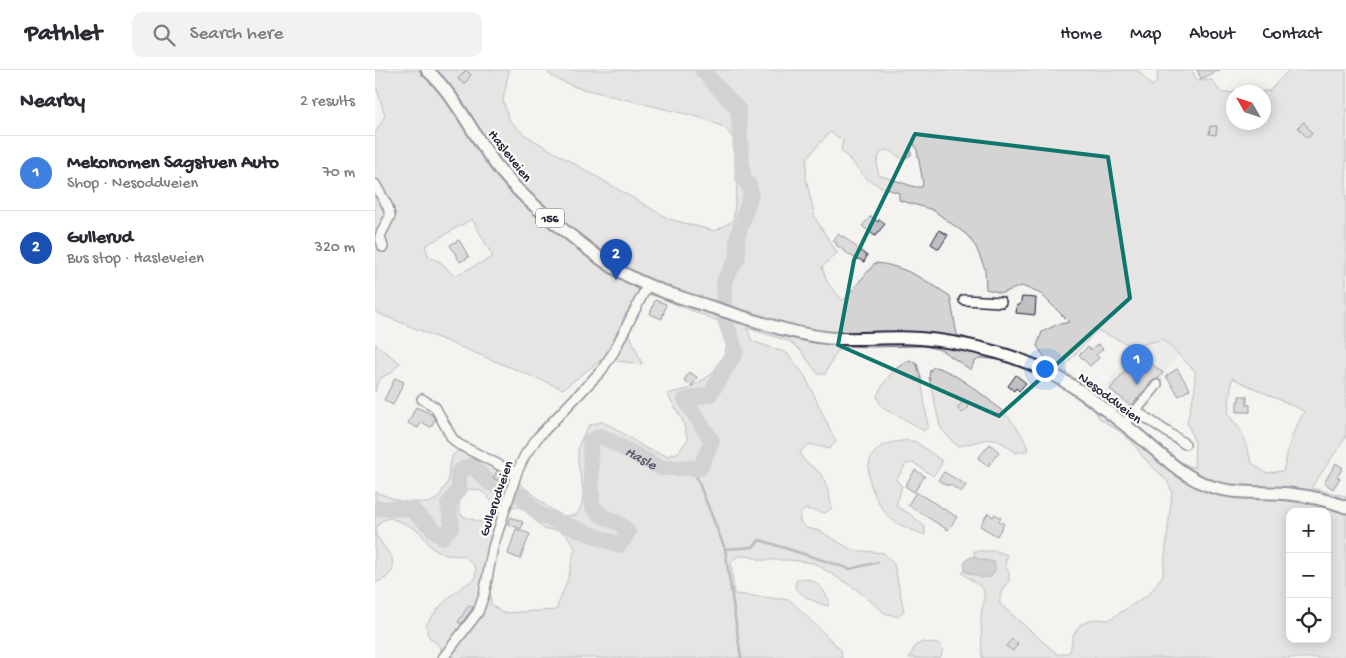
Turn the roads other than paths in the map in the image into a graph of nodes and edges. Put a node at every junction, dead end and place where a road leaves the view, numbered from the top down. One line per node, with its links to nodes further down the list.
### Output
1 (427, 70): 4 (main road, Hasleveien / 156)
2 (375, 184): 3 (street)
3 (383, 247)
4 (647, 286): 7 (main road, Hasleveien / 156); 13 (street, Gullerudveien)
5 (964, 300): 6 (street)
6 (1001, 302)
7 (731, 313): 11 (main road, Nesoddveien / 156)
8 (1157, 385): 10 (street)
9 (422, 399): 13 (street)
10 (1136, 411): 11 (street); 12 (street)
11 (1124, 425): 14 (main road, Nesoddveien / 156)
12 (1185, 444)
13 (517, 472): 15 (street, Gullerudveien)
14 (1346, 507)
15 (443, 658)

